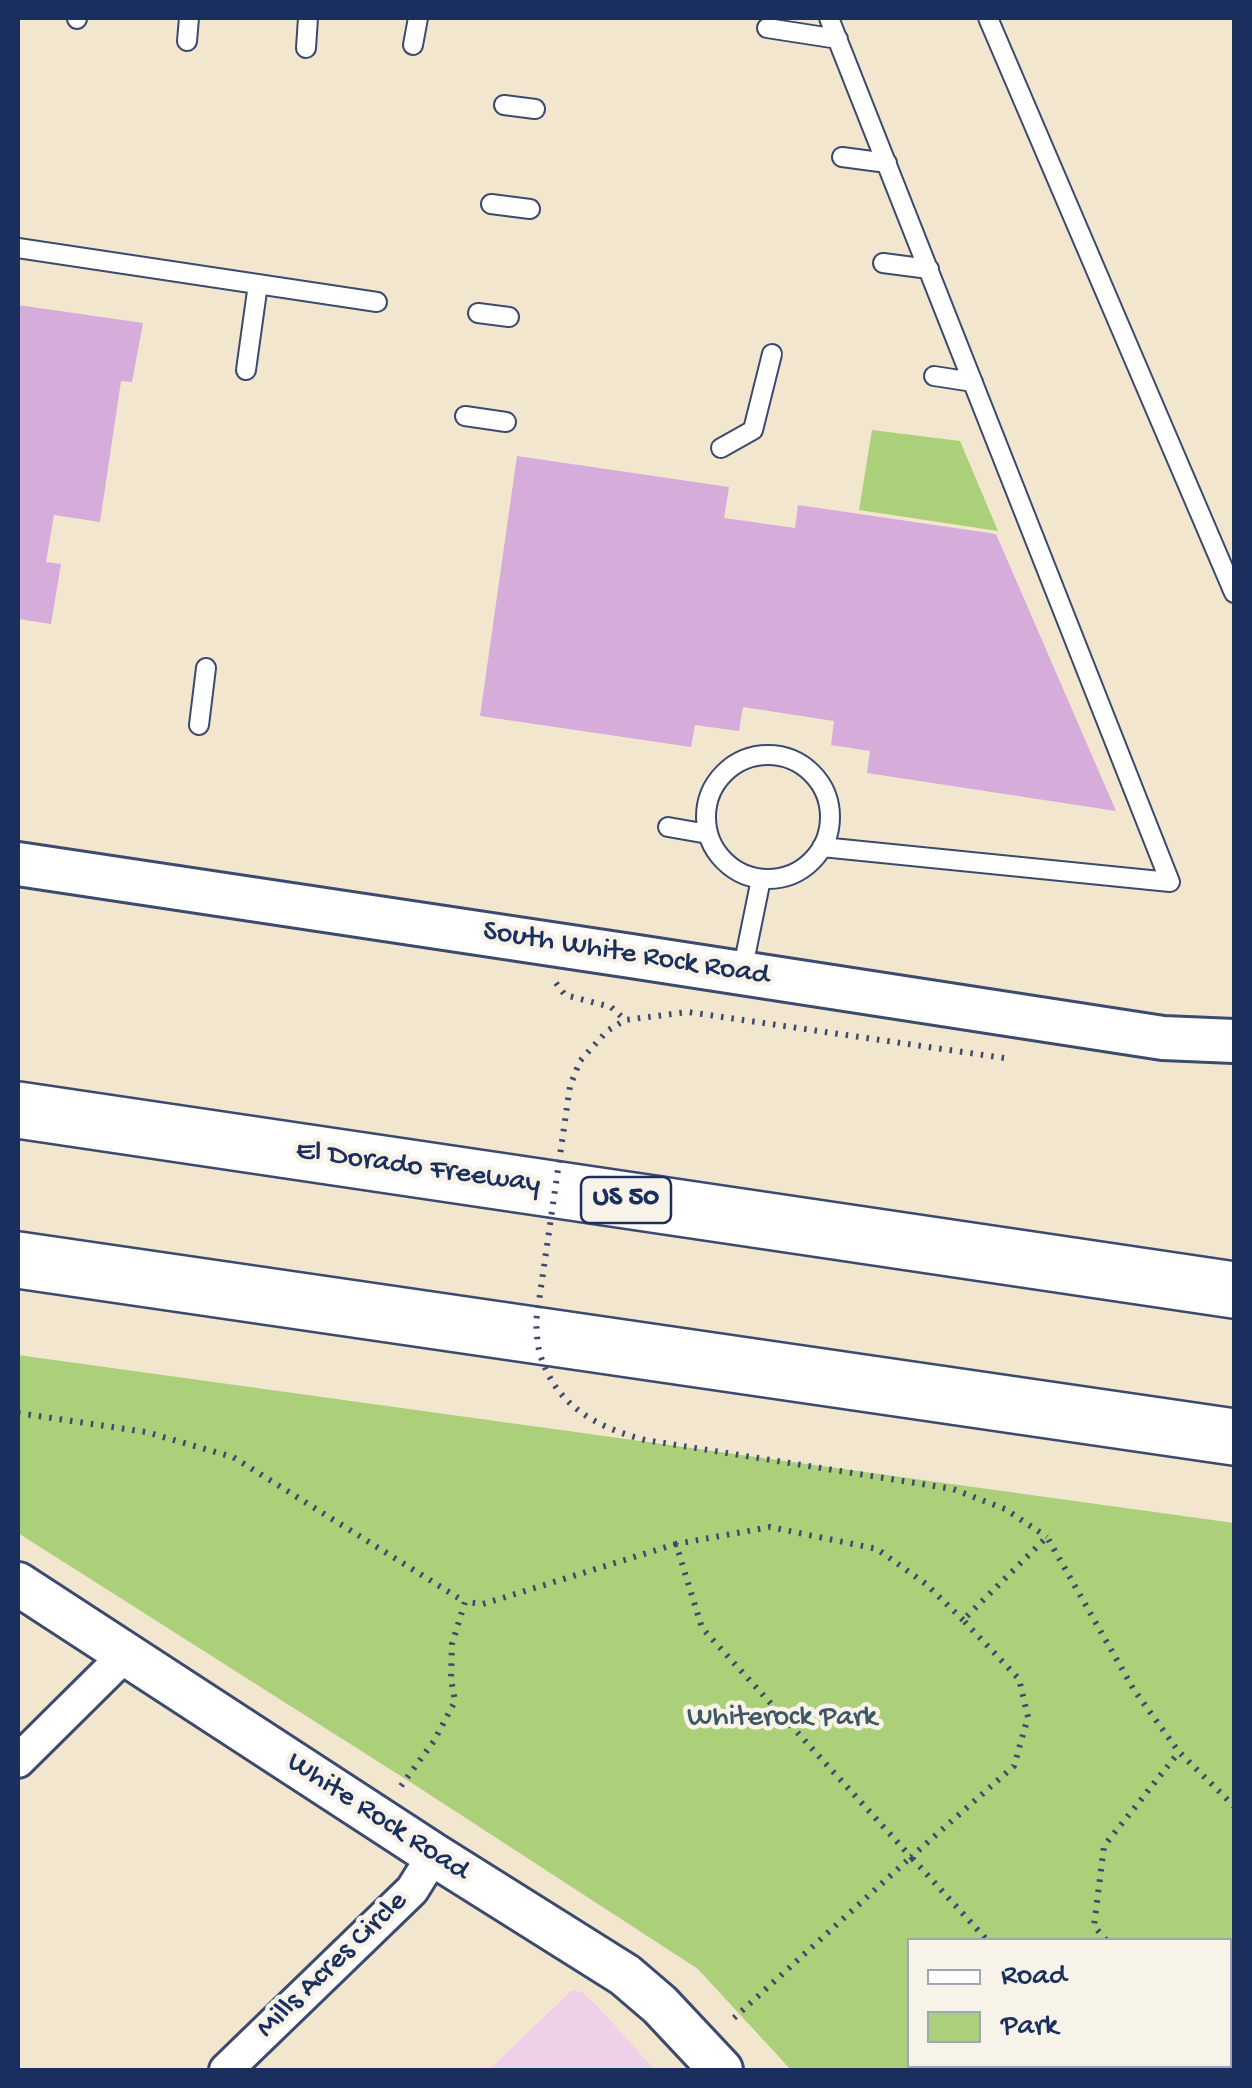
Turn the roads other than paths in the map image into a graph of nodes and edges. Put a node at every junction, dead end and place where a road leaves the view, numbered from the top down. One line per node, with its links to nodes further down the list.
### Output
1 (189, 18): 8 (lane)
2 (308, 18): 10 (lane)
3 (418, 18): 9 (lane)
4 (829, 18): 7 (lane)
5 (988, 18): 31 (lane)
6 (767, 28): 7 (lane)
7 (838, 40): 14 (lane)
8 (188, 41)
9 (413, 45)
10 (306, 48)
11 (504, 105): 12 (lane)
12 (534, 110)
13 (842, 157): 14 (lane)
14 (887, 163): 19 (lane)
15 (491, 204): 16 (lane)
16 (530, 210)
17 (18, 248): 20 (lane)
18 (883, 263): 19 (lane)
19 (928, 269): 27 (lane)
20 (258, 284): 21 (lane); 25 (lane)
21 (377, 302)
22 (478, 313): 23 (lane)
23 (509, 318)
24 (772, 354): 30 (lane)
25 (246, 370)
26 (934, 376): 27 (lane)
27 (973, 382): 36 (lane)
28 (465, 416): 29 (lane)
29 (506, 422)
30 (721, 448)
31 (1234, 593)
32 (206, 668): 33 (lane)
33 (199, 726)
34 (668, 827): 35 (lane)
35 (708, 834): 36 (lane); 38 (lane)
36 (822, 847): 38 (lane)
37 (18, 864): 39 (street, South White Rock Road)
38 (761, 879): 39 (lane)
39 (742, 973): 40 (street, South White Rock Road)
40 (1234, 1040)
41 (18, 1110): 43 (highway, El Dorado Freeway / US 50)
42 (18, 1260): 44 (highway)
43 (1234, 1290)
44 (1234, 1436)
45 (18, 1584): 46 (street, White Rock Road)
46 (126, 1654): 47 (street); 48 (street, White Rock Road)
47 (18, 1761)
48 (434, 1855): 49 (street, Mills Acres Circle); 50 (street, White Rock Road)
49 (226, 2070)
50 (721, 2070)

